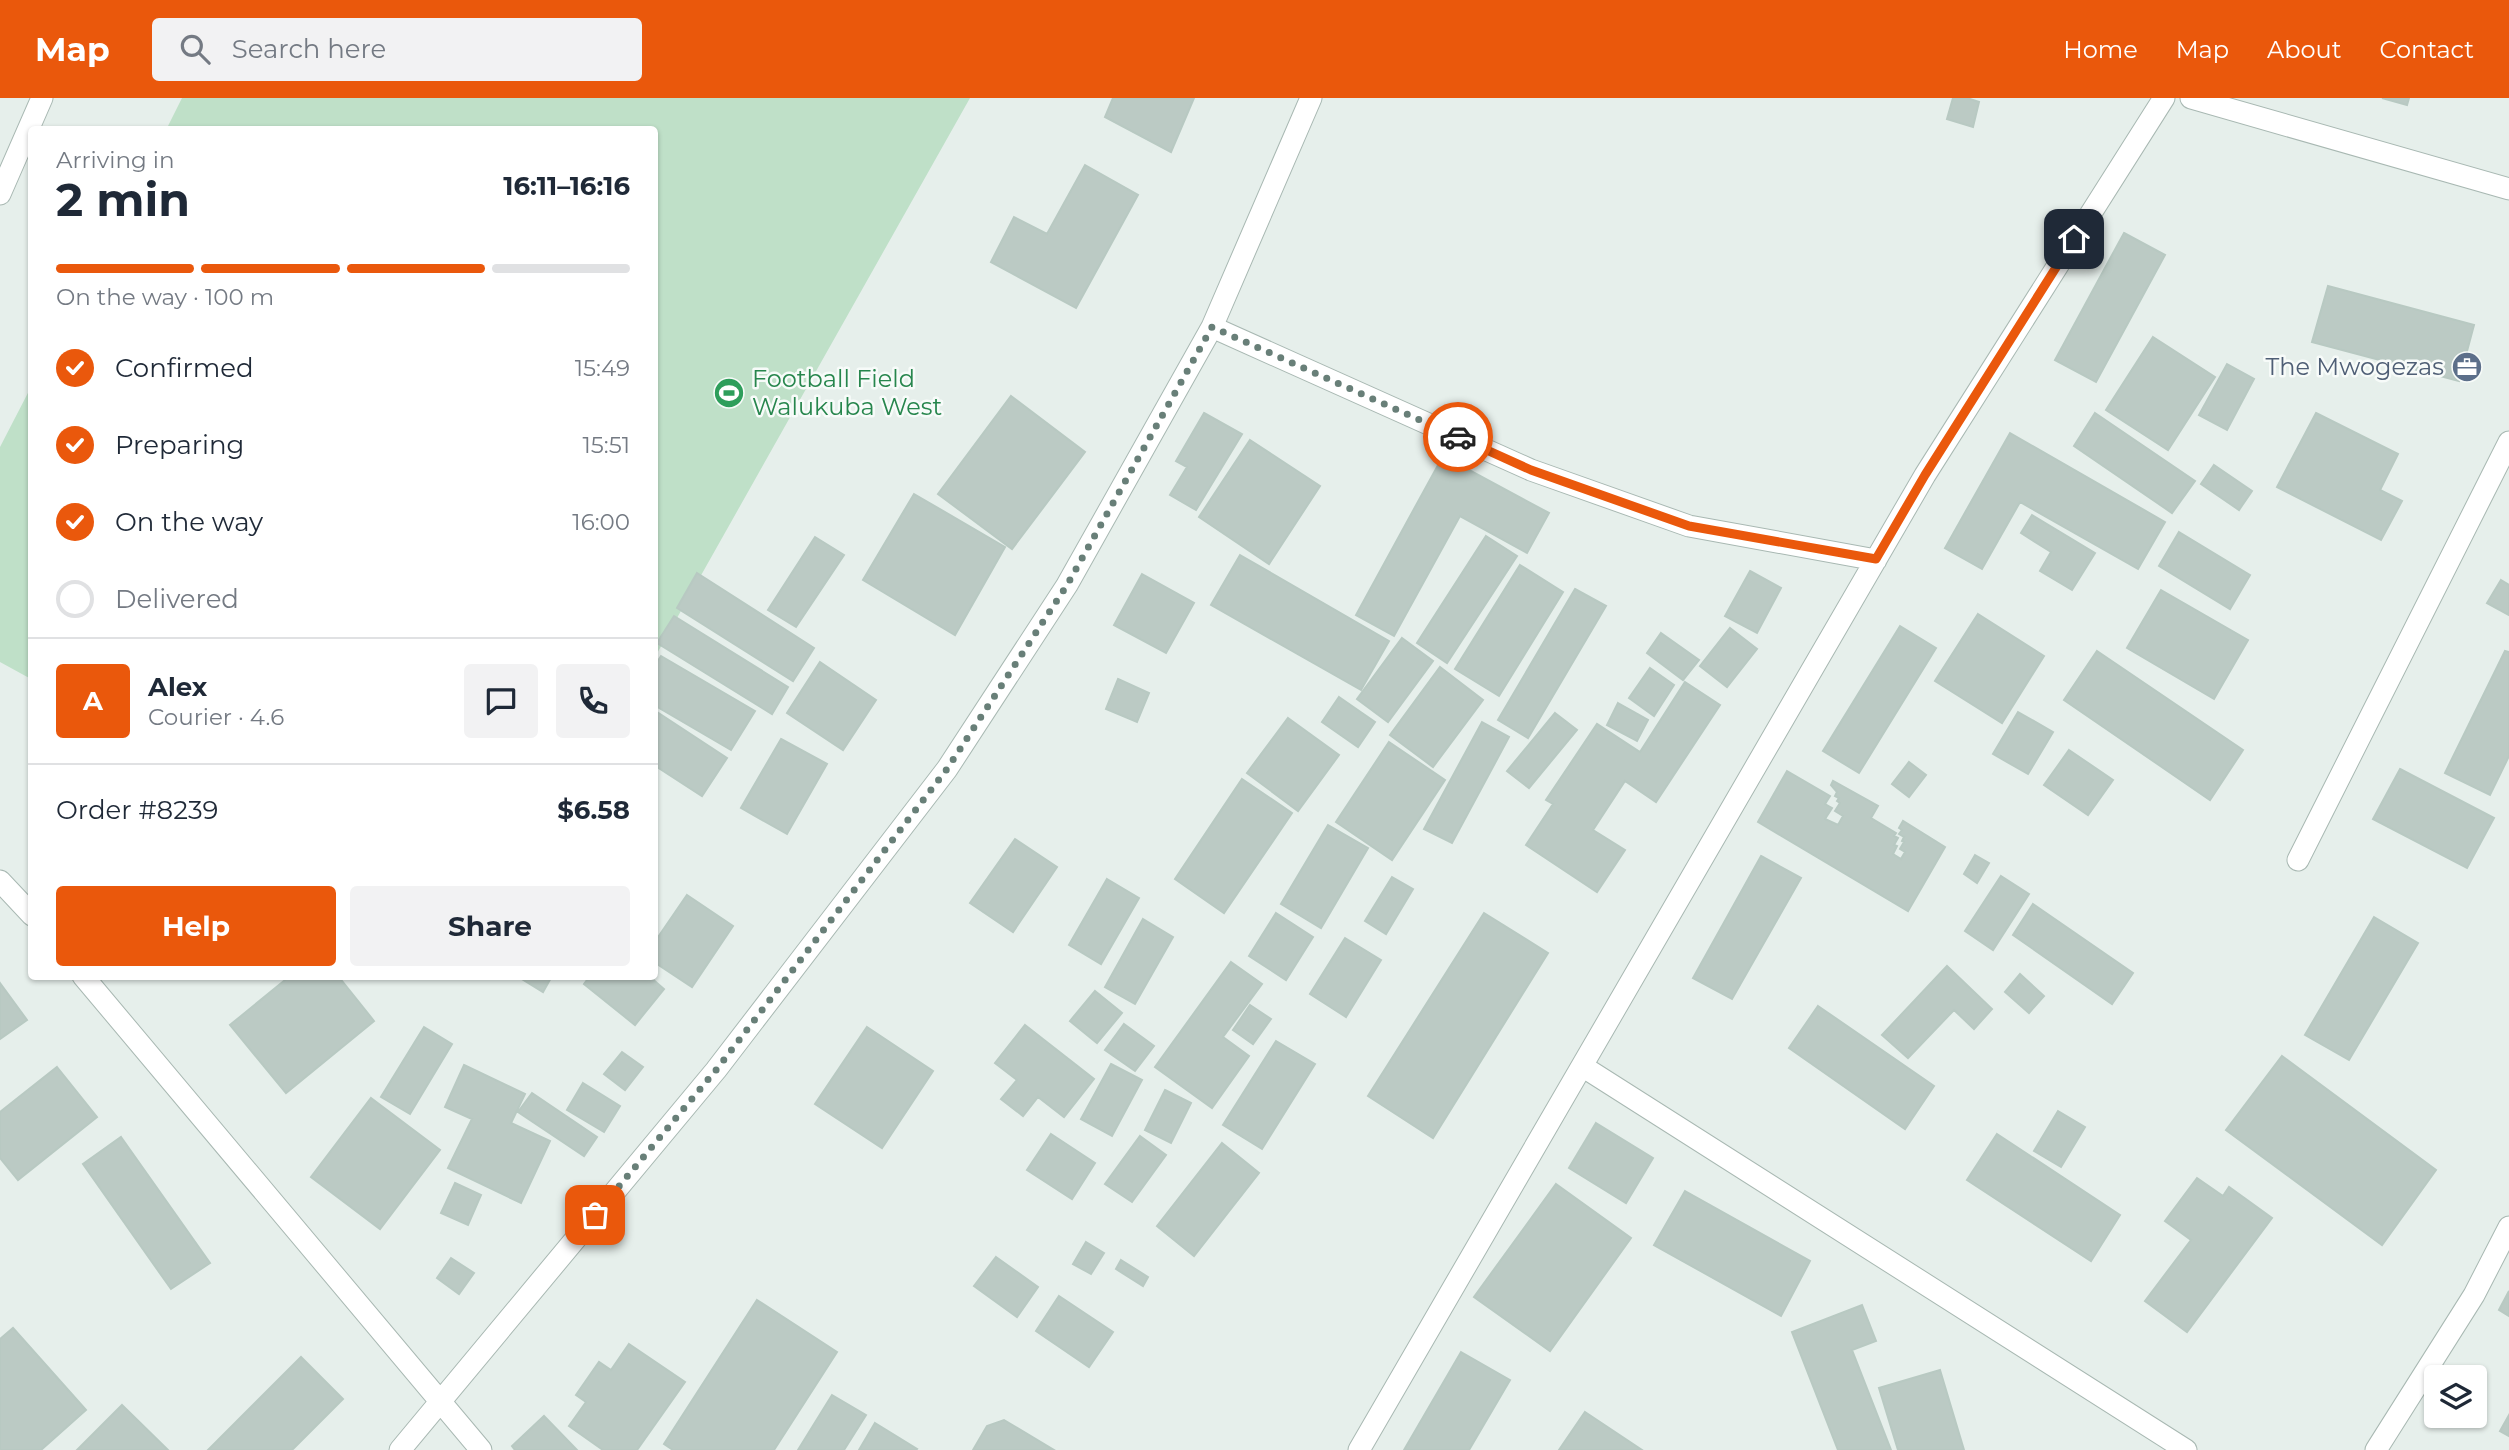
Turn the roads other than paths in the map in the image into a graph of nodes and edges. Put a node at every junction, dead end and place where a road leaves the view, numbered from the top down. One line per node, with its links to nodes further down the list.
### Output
1 (42, 98): 5 (street)
2 (1311, 98): 9 (street)
3 (2164, 98): 11 (street)
4 (2191, 98): 7 (street)
5 (30, 126)
6 (28, 130): 8 (street)
7 (2509, 190)
8 (0, 194)
9 (1212, 327): 11 (street); 18 (street)
10 (2509, 442): 12 (street)
11 (1876, 559): 16 (street)
12 (2298, 860)
13 (0, 881): 14 (street)
14 (28, 911)
15 (86, 980): 18 (street)
16 (1582, 1066): 21 (street); 22 (street)
17 (2509, 1227): 23 (street)
18 (441, 1403): 19 (street); 20 (street)
19 (400, 1450)
20 (481, 1450)
21 (1359, 1450)
22 (2186, 1450)
23 (2376, 1450)

